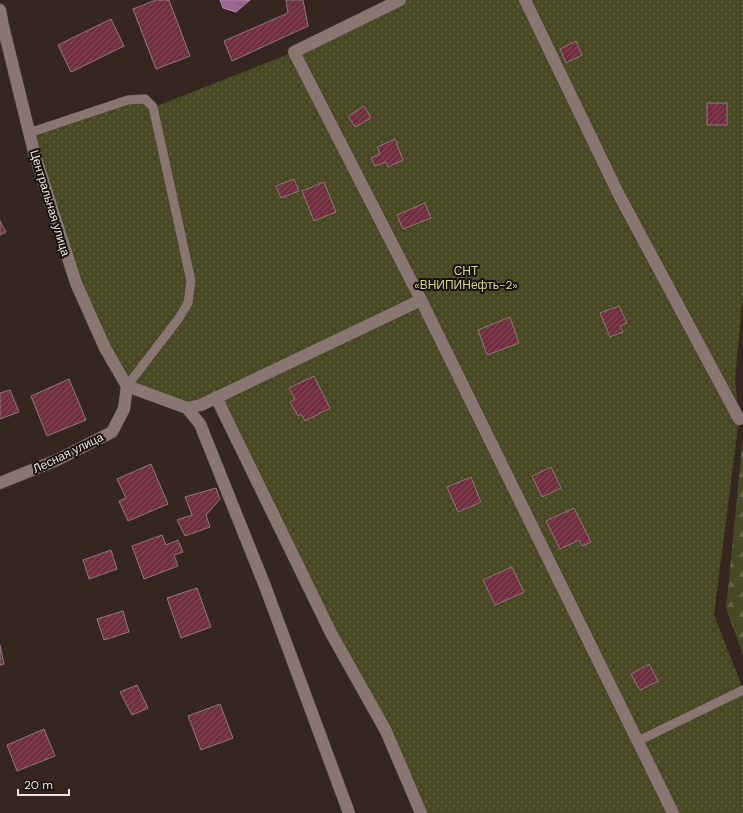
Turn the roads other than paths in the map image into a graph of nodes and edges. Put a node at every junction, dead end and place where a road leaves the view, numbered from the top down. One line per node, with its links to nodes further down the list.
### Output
1 (400, 0): 5 (street)
2 (525, 0): 9 (street)
3 (0, 10): 4 (street, Центральная улица)
4 (29, 133): 6 (street, Центральная улица); 6 (lane)
5 (421, 300): 7 (street); 12 (street)
6 (127, 386): 8 (street); 10 (street, Лесная улица)
7 (216, 397): 8 (street); 14 (street)
8 (187, 408): 13 (street)
9 (739, 419)
10 (0, 483)
11 (743, 690): 12 (lane)
12 (638, 741): 15 (street)
13 (349, 813)
14 (421, 813)
15 (673, 813)

